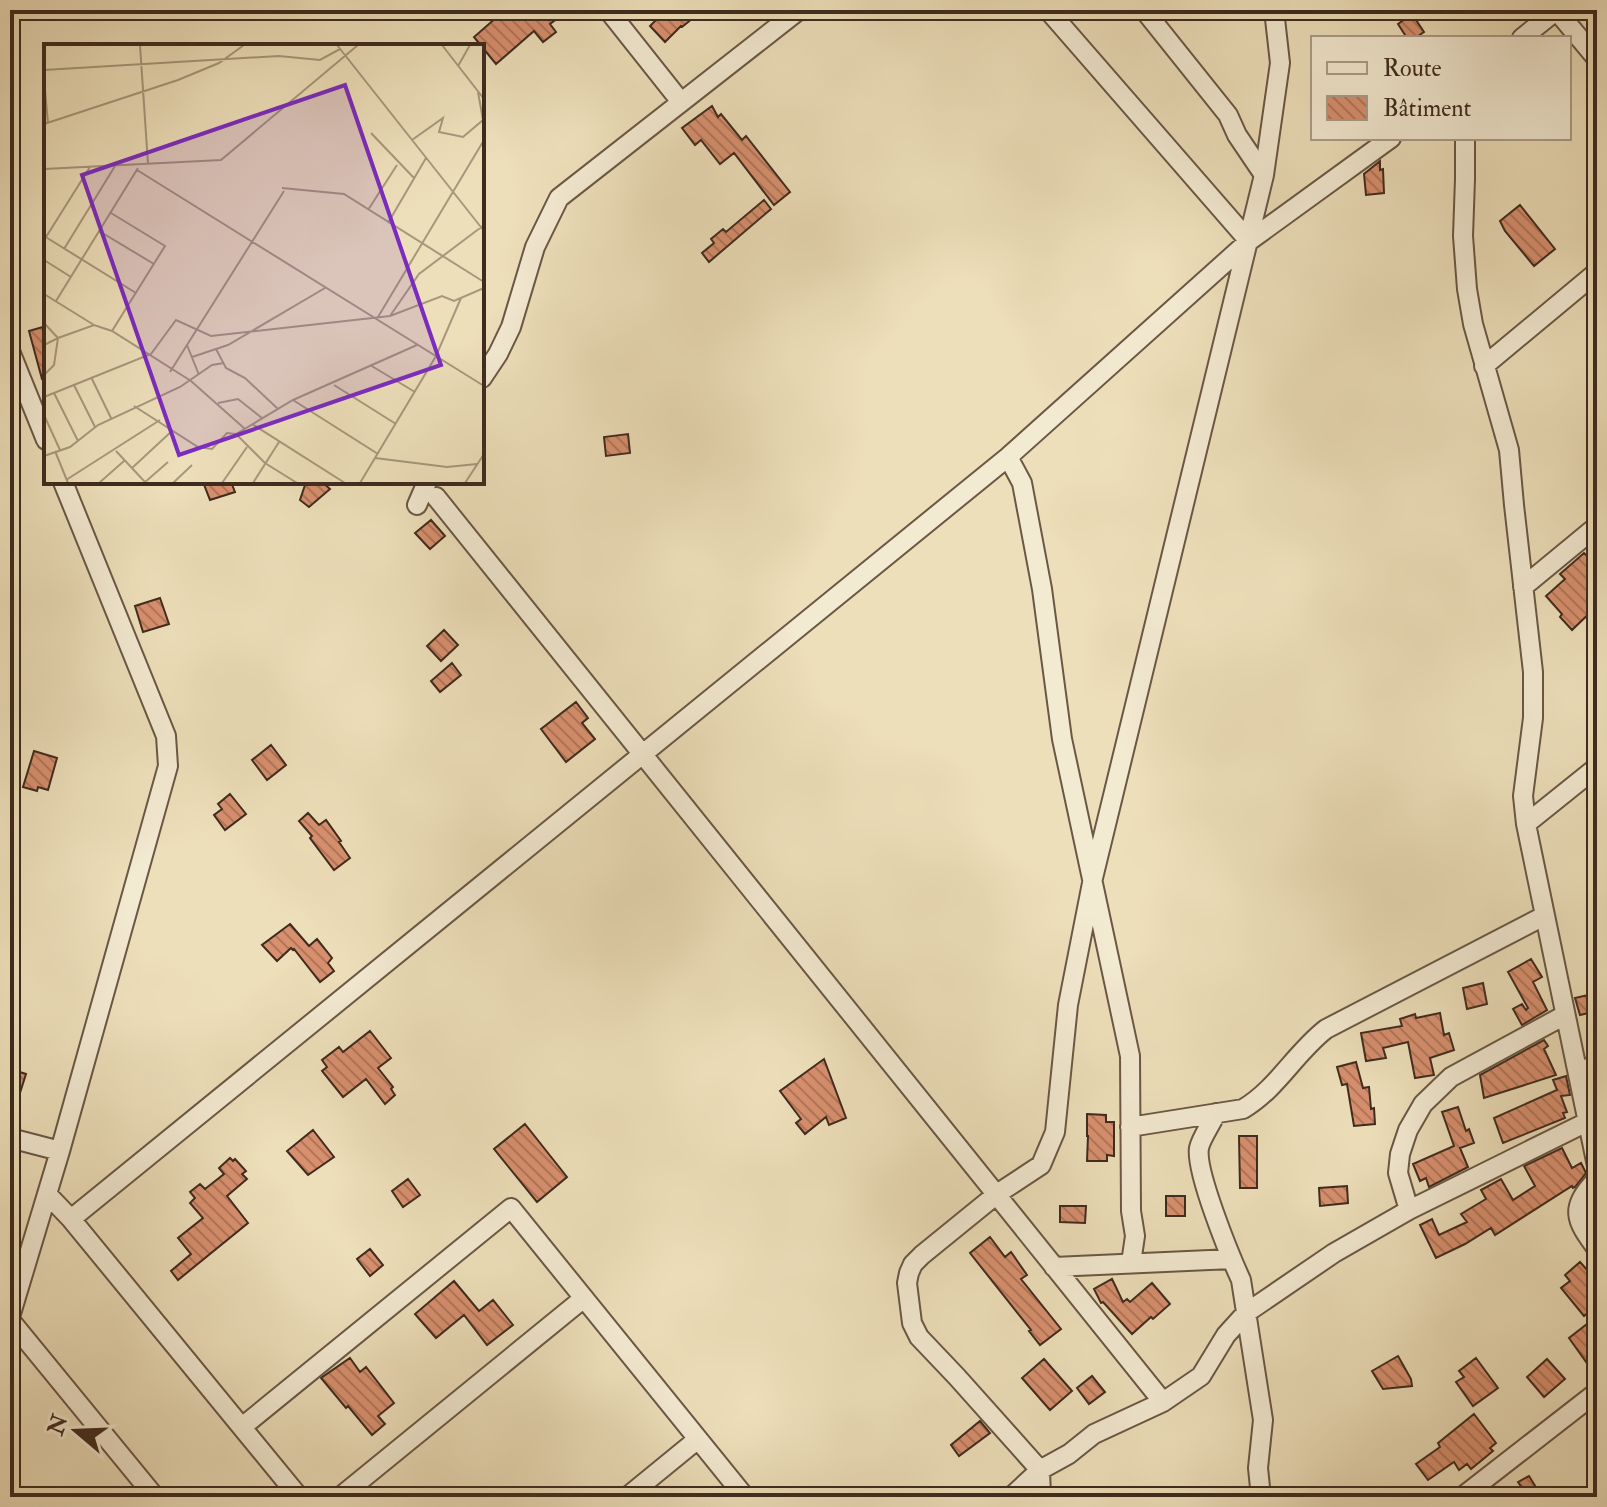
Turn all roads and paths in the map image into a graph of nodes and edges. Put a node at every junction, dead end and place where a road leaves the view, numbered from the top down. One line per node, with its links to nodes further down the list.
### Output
1 (799, 10): 7 (street)
2 (1048, 10): 14 (street)
3 (1144, 10): 13 (street)
4 (1274, 10): 13 (street)
5 (1556, 10): 8 (street); 9 (street)
6 (610, 11): 10 (street)
7 (778, 16): 10 (street)
8 (1524, 36)
9 (1597, 59)
10 (681, 102): 18 (street)
11 (1388, 140): 14 (street)
12 (1465, 140): 17 (street)
13 (1264, 175): 14 (street)
14 (1249, 241): 20 (street); 29 (street)
15 (1597, 272): 17 (street)
16 (10, 351): 19 (street)
17 (1484, 366): 25 (street)
18 (484, 375)
19 (44, 435)
20 (1008, 457): 26 (street); 29 (street)
21 (64, 484): 38 (street)
22 (432, 489): 23 (street); 26 (street)
23 (417, 505)
24 (1597, 526): 25 (street)
25 (1523, 587): 28 (street)
26 (644, 754): 42 (street); 44 (street)
27 (1597, 767): 28 (street)
28 (1526, 824): 30 (street)
29 (1093, 878): 36 (street); 42 (street)
30 (1544, 916): 31 (street); 34 (street)
31 (1565, 1015): 33 (street); 43 (street)
32 (1597, 1063): 33 (street)
33 (1578, 1074): 35 (street)
34 (1216, 1113): 36 (street); 46 (street)
35 (1589, 1121): 39 (street); 43 (street)
36 (1130, 1127): 47 (street)
37 (10, 1138): 38 (street)
38 (60, 1151): 41 (street)
39 (1597, 1166)
40 (1597, 1179): 45 (street)
41 (47, 1194): 44 (street); 51 (street)
42 (997, 1194): 48 (street); 56 (street)
43 (1409, 1210): 50 (street)
44 (71, 1219): 54 (street)
45 (1597, 1249)
46 (1232, 1259): 47 (street); 50 (street)
47 (1131, 1263): 48 (street)
48 (1054, 1267): 53 (street)
49 (584, 1298): 54 (street); 55 (street); 60 (street)
50 (1246, 1313): 53 (street); 65 (street)
51 (10, 1318): 58 (street)
52 (1597, 1392): 57 (street)
53 (1163, 1402): 56 (street)
54 (242, 1427): 59 (street)
55 (698, 1439): 61 (street); 62 (street)
56 (1040, 1470): 63 (street); 64 (street)
57 (1467, 1496)
58 (155, 1497)
59 (299, 1497)
60 (340, 1497)
61 (627, 1497)
62 (745, 1497)
63 (1011, 1497)
64 (1041, 1497)
65 (1261, 1497)

